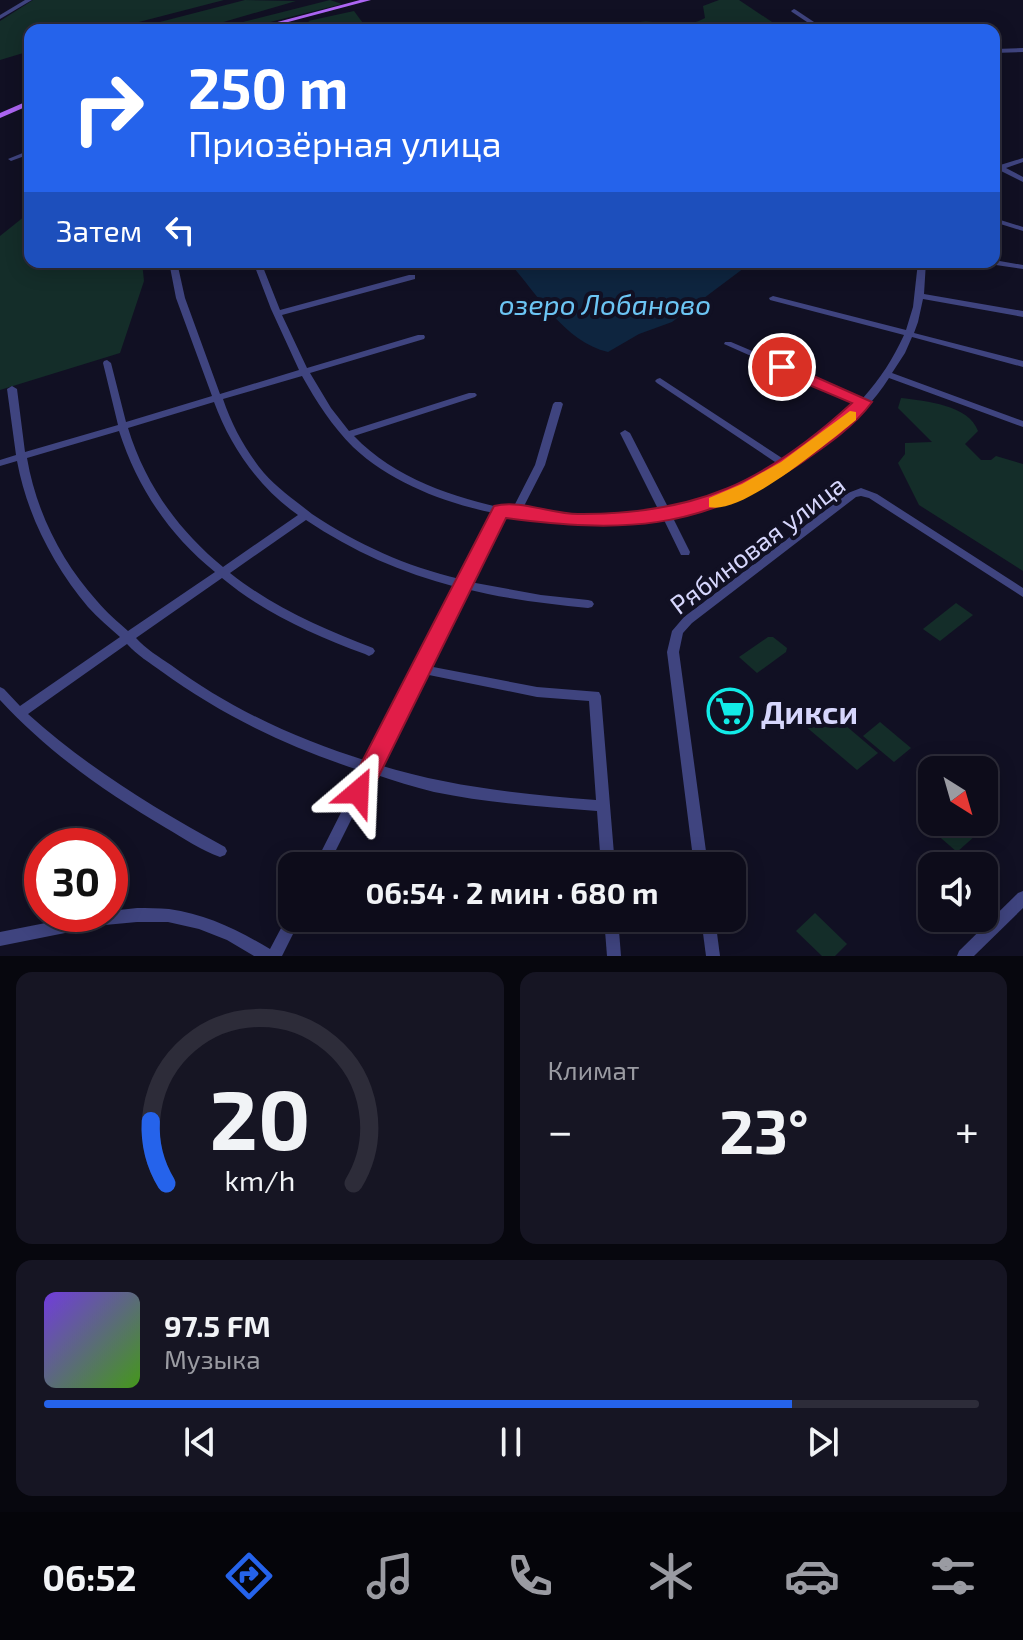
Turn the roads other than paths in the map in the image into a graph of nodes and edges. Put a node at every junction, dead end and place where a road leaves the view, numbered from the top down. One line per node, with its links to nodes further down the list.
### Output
1 (29, 0): 5 (street)
2 (368, 0): 6 (main road)
3 (374, 0): 7 (main road)
4 (794, 11): 8 (street)
5 (0, 17)
6 (274, 24)
7 (283, 24)
8 (814, 24)
9 (1023, 50): 10 (street)
10 (1000, 51)
11 (24, 105): 12 (main road)
12 (0, 116)
13 (24, 154): 14 (street)
14 (11, 159)
15 (1023, 160): 16 (street)
16 (1000, 167)
17 (1000, 170): 18 (street)
18 (1023, 180)
19 (1000, 222): 20 (street)
20 (1023, 229)
21 (1000, 264): 22 (street)
22 (1023, 267)
23 (174, 268): 41 (street)
24 (260, 268): 29 (street)
25 (922, 268): 27 (street)
26 (412, 277): 29 (street)
27 (920, 296): 30 (street); 31 (street)
28 (773, 298): 31 (street)
29 (279, 313): 36 (street)
30 (1023, 314)
31 (908, 334): 35 (street); 37 (street)
32 (421, 337): 36 (street)
33 (728, 344): 42 (street)
34 (107, 363): 45 (street)
35 (1023, 364)
36 (305, 371): 41 (street); 47 (street)
37 (887, 374): 42 (street); 44 (street)
38 (660, 381): 50 (street)
39 (12, 389): 48 (street)
40 (472, 395): 47 (street)
41 (218, 398): 45 (street); 52 (street)
42 (863, 402): 50 (street)
43 (558, 404): 53 (street)
44 (1023, 424)
45 (123, 426): 48 (street); 56 (street)
46 (625, 433): 54 (street)
47 (347, 435): 51 (street)
48 (23, 457): 49 (street); 60 (street)
49 (0, 463)
50 (787, 466): 54 (street)
51 (500, 511): 53 (street); 57 (street)
52 (307, 514): 56 (street); 57 (street)
53 (515, 514): 54 (street)
54 (666, 516): 55 (street)
55 (685, 552)
56 (222, 573): 60 (street); 61 (street)
57 (462, 586): 59 (street); 62 (street)
58 (1023, 593): 70 (street, Рябиновая улица)
59 (588, 604)
60 (127, 638): 64 (street); 65 (street)
61 (369, 651)
62 (420, 669): 65 (street); 66 (street)
63 (0, 692): 64 (street)
64 (19, 713): 67 (street)
65 (371, 768): 66 (street); 68 (street)
66 (603, 806): 69 (street)
67 (220, 851)
68 (328, 852)
69 (607, 852)
70 (699, 852)
71 (1023, 898): 80 (street)
72 (287, 932): 77 (street)
73 (612, 932): 78 (street)
74 (710, 932): 79 (street)
75 (0, 939): 76 (street)
76 (267, 956)
77 (274, 956)
78 (614, 956)
79 (713, 956)
80 (964, 956)

